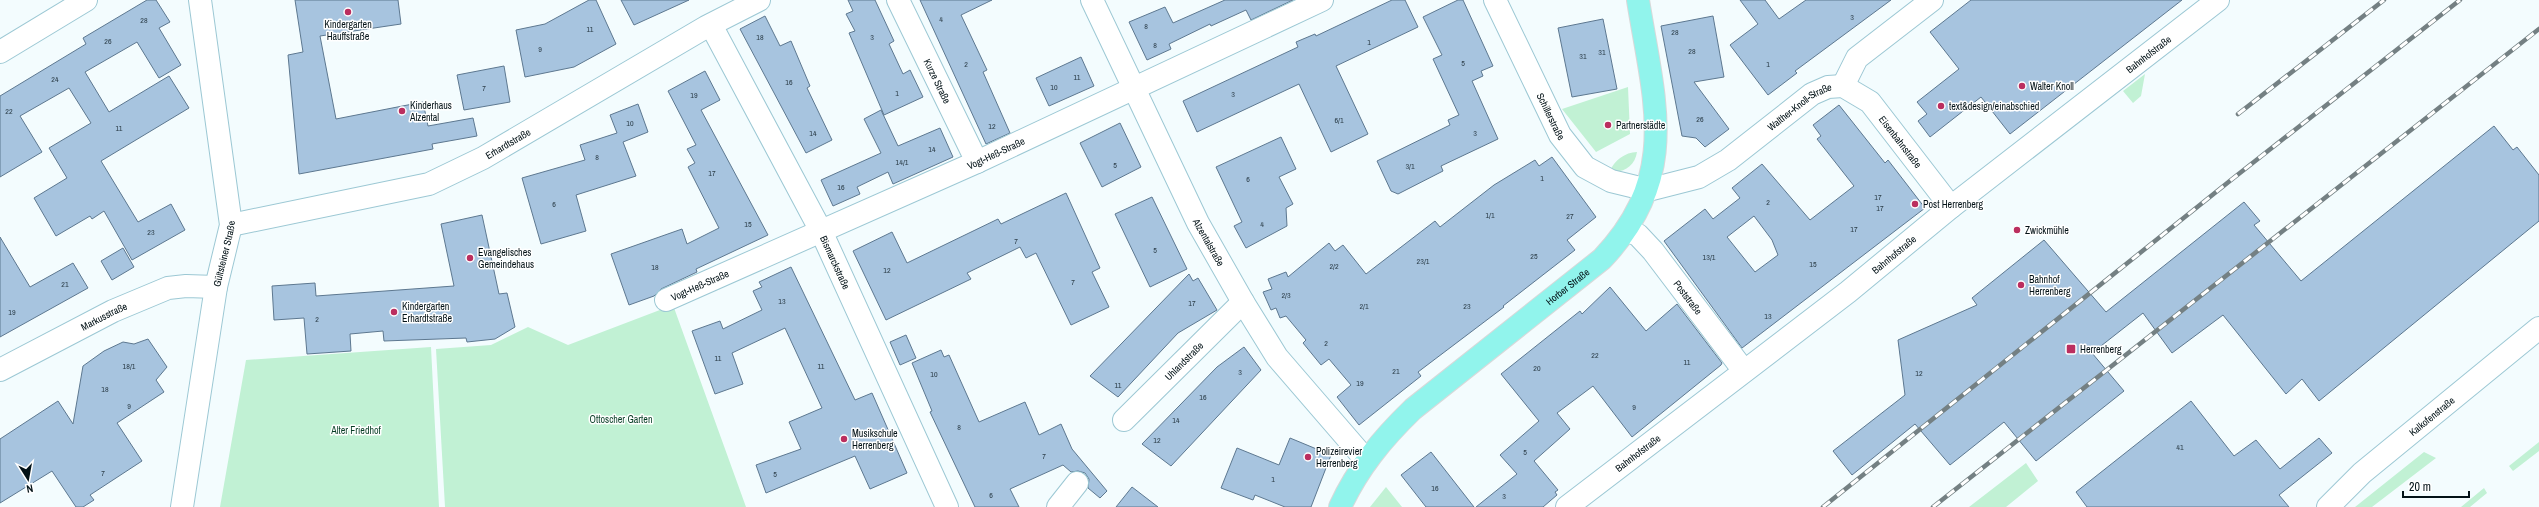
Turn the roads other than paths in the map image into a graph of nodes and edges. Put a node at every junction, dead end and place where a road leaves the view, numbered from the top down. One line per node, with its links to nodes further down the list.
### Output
1 (86, 0): 12 (street)
2 (200, 0): 18 (street, Gültsteiner Straße)
3 (760, 0): 11 (street, Erhardtstraße)
4 (898, 0): 15 (street, Kurze Straße)
5 (1092, 0): 14 (street, Alzentalstraße)
6 (1322, 0): 14 (street, Vogt-Heß-Straße)
7 (1495, 0): 16 (street, Schillerstraße)
8 (1638, 0): 16 (main road, Horber Straße)
9 (1932, 0): 13 (street, Walther-Knoll-Straße)
10 (2218, 0): 17 (street, Bahnhofstraße)
11 (711, 25): 18 (street, Erhardtstraße); 20 (street, Bismarckstraße)
12 (0, 52)
13 (1843, 86): 16 (street, Walther-Knoll-Straße); 17 (street, Eisenbahnstraße)
14 (1135, 89): 15 (street, Vogt-Heß-Straße); 23 (street, Alzentalstraße)
15 (977, 162): 20 (street, Vogt-Heß-Straße)
16 (1648, 190): 19 (main road, Horber Straße)
17 (1951, 207): 26 (street, Bahnhofstraße)
18 (231, 226): 21 (street, Gültsteiner Straße)
19 (1626, 230): 26 (street, Poststraße); 28 (main road, Horber Straße)
20 (821, 231): 22 (street, Vogt-Heß-Straße); 31 (street, Bismarckstraße)
21 (216, 287): 25 (street, Markusstraße); 30 (street, Gültsteiner Straße)
22 (666, 300)
23 (1243, 302): 27 (street, Uhlandstraße); 28 (street, Alzentalstraße)
24 (2539, 328): 35 (street, Kalkofenstraße)
25 (0, 370)
26 (1744, 371): 34 (street, Bahnhofstraße)
27 (1124, 420)
28 (1366, 460): 33 (main road, Horber Straße)
29 (1077, 482): 32 (street)
30 (182, 507)
31 (947, 507)
32 (1058, 507)
33 (1340, 507)
34 (1567, 507)
35 (2328, 507)

